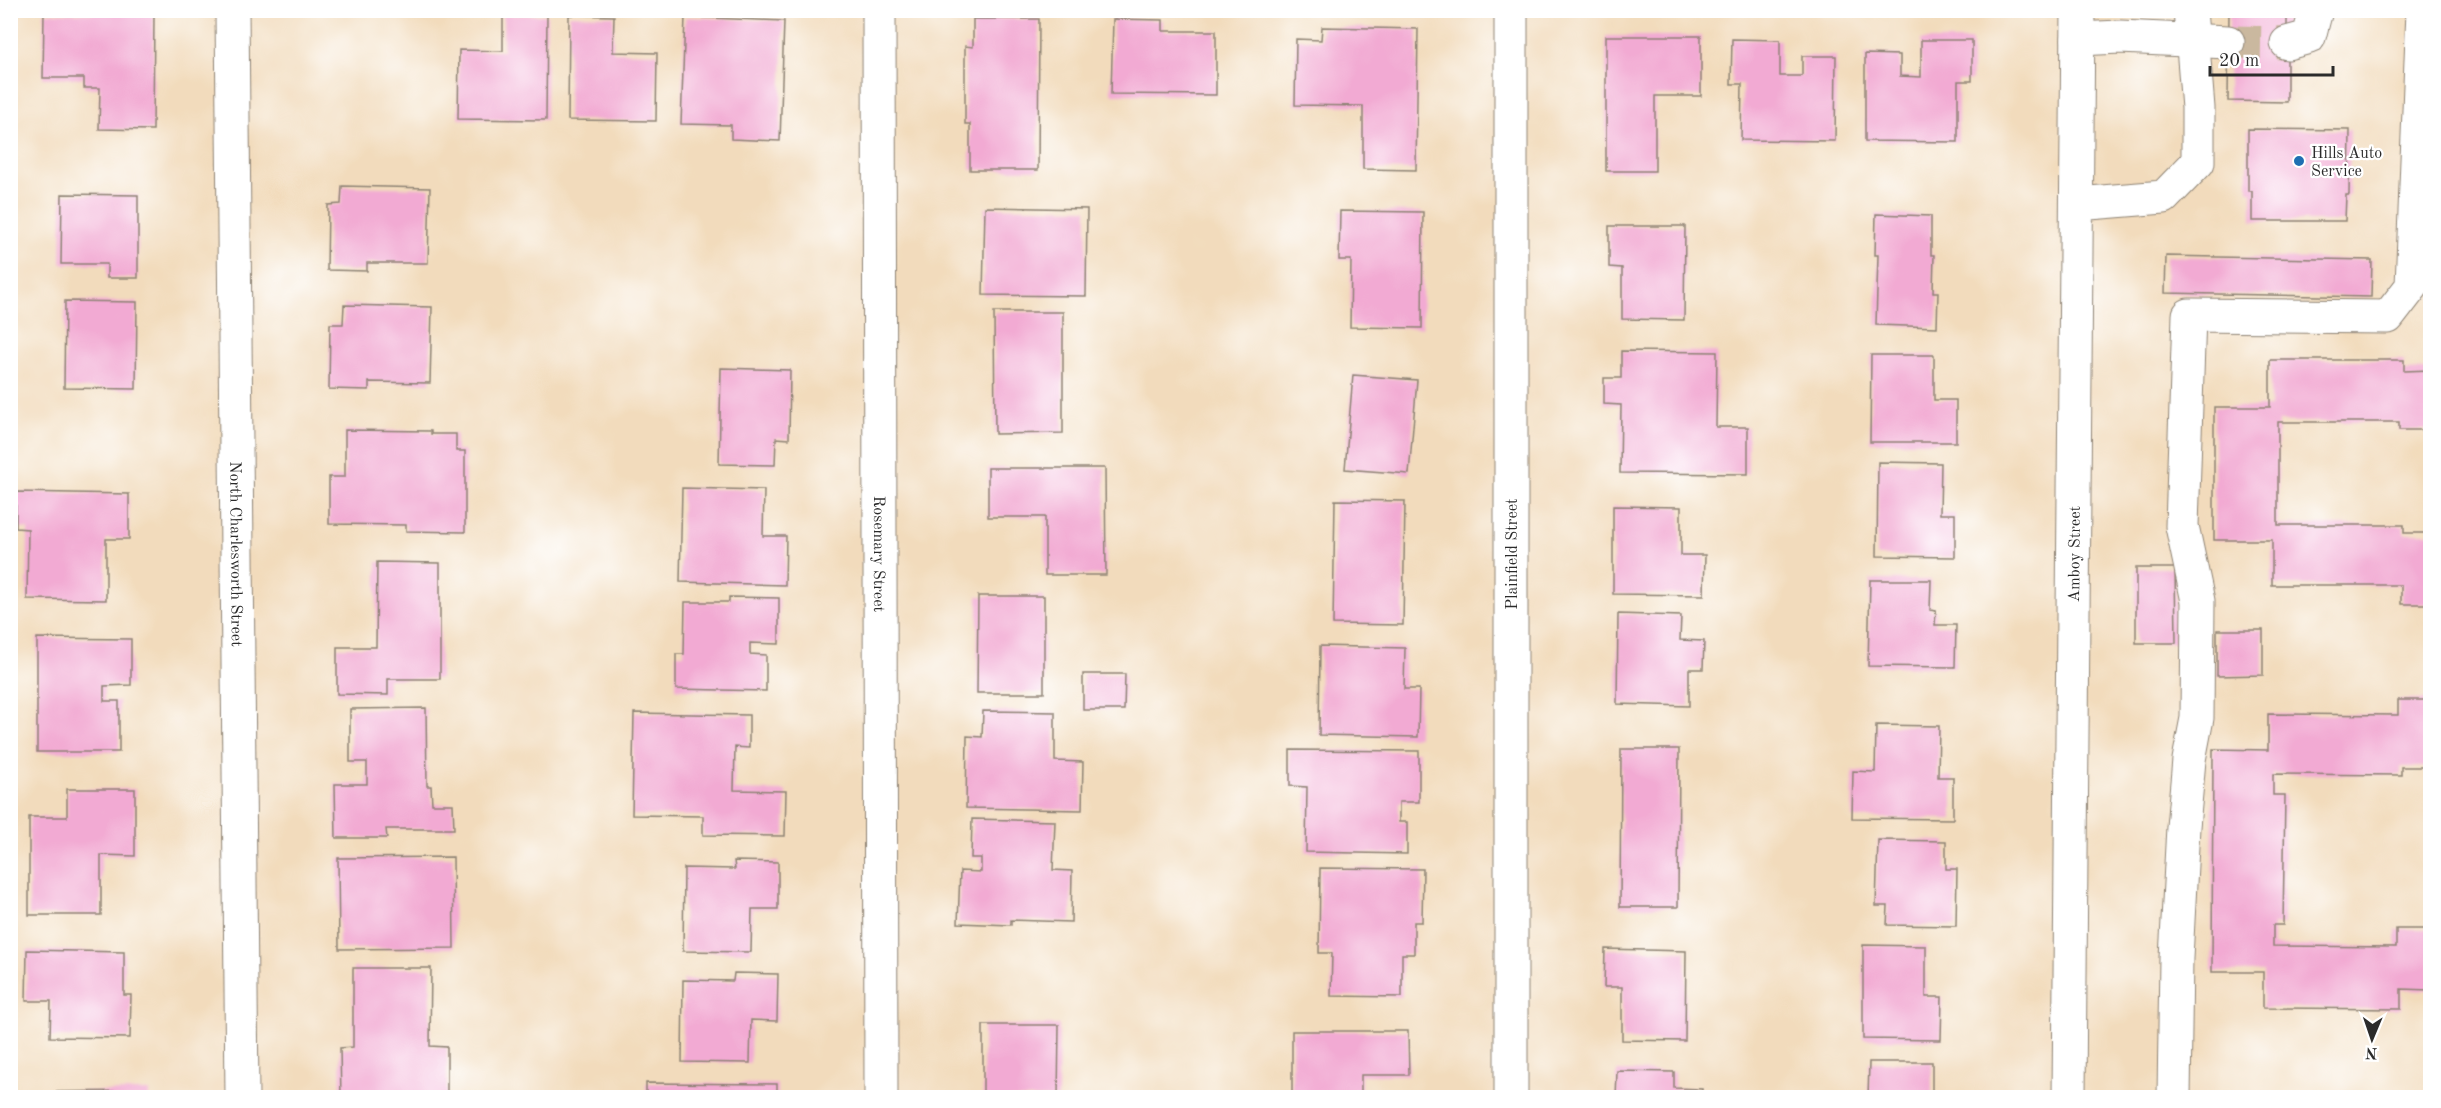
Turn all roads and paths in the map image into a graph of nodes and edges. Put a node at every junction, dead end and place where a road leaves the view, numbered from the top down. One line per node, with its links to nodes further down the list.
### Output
1 (232, 10): 11 (street, North Charlesworth Street)
2 (879, 10): 12 (street, Rosemary Street)
3 (1511, 10): 13 (street, Plainfield Street)
4 (2316, 10): 9 (street)
5 (2423, 10): 15 (street)
6 (2078, 25): 7 (street); 10 (street, Amboy Street)
7 (2191, 25): 8 (street); 10 (street)
8 (2228, 42)
9 (2287, 43)
10 (2077, 204): 14 (street, Amboy Street)
11 (242, 1098)
12 (881, 1098)
13 (1511, 1098)
14 (2069, 1098)
15 (2174, 1098)

